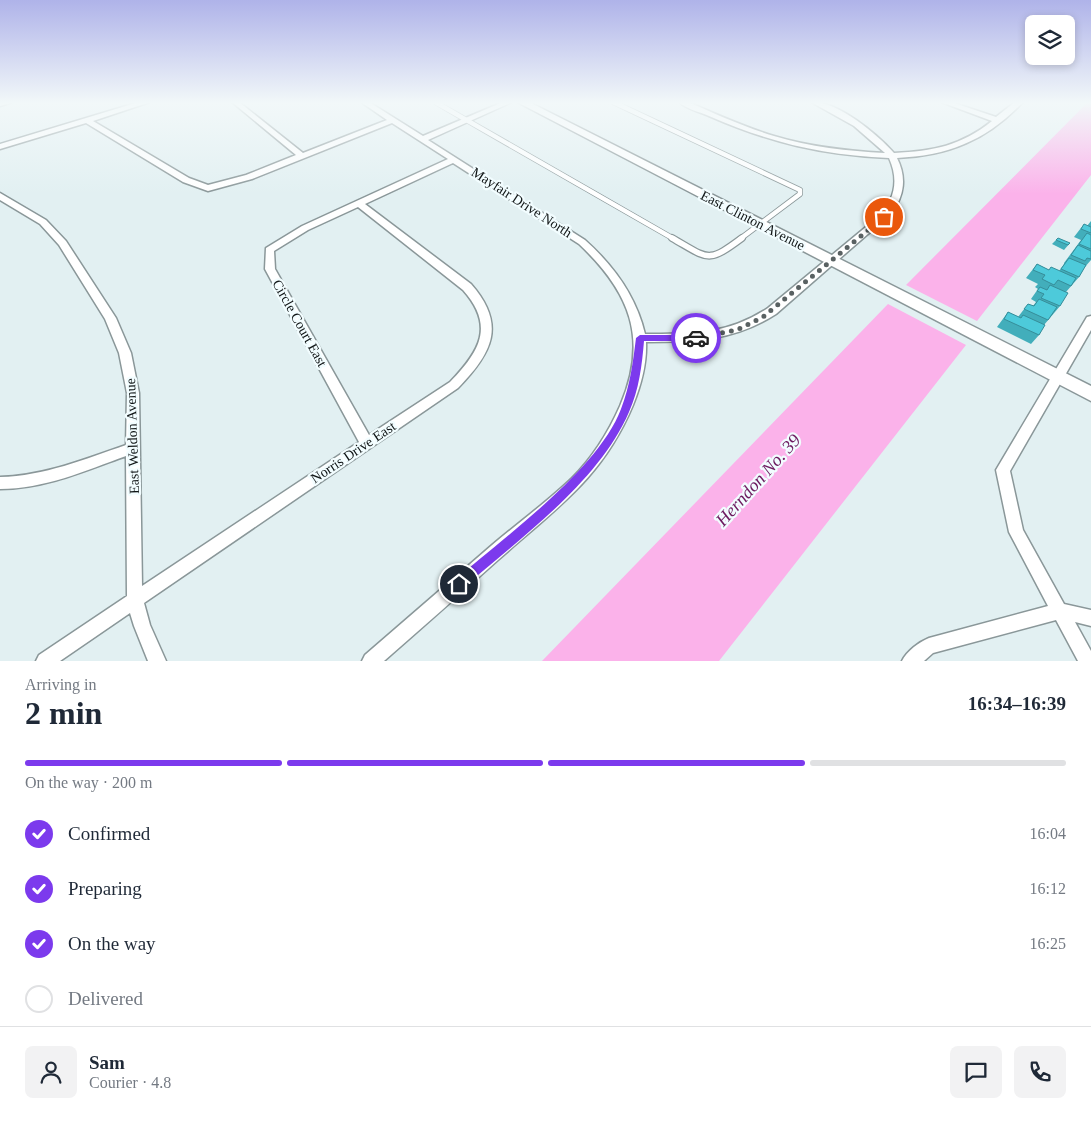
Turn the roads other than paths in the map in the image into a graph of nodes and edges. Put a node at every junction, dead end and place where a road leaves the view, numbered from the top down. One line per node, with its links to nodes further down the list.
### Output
1 (46, 133): 14 (street)
2 (108, 133): 15 (street)
3 (273, 133): 15 (street)
4 (361, 133): 15 (street)
5 (413, 133): 13 (street, Mayfair Drive North)
6 (437, 133): 13 (street)
7 (488, 133): 20 (lane)
8 (582, 133): 20 (main road, East Clinton Avenue)
9 (680, 133): 20 (lane)
10 (756, 133): 16 (street)
11 (868, 133): 16 (street)
12 (981, 133): 16 (street)
13 (423, 139): 17 (street, Mayfair Drive North)
14 (0, 147)
15 (302, 156)
16 (892, 156): 21 (street)
17 (454, 159): 19 (street, Circle Court East); 23 (street, Mayfair Drive North)
18 (0, 196): 27 (street, East Weldon Avenue)
19 (360, 203): 26 (street, Circle Court East); 26 (street, Norris Drive East)
20 (760, 224): 21 (main road, East Clinton Avenue)
21 (832, 260): 23 (street); 24 (main road, East Clinton Avenue)
22 (1091, 320): 24 (street)
23 (640, 338): 34 (street)
24 (1057, 377): 25 (main road, East Clinton Avenue); 30 (street)
25 (1091, 394)
26 (366, 443): 29 (street, Norris Drive East)
27 (134, 448): 28 (street); 29 (street, East Weldon Avenue)
28 (0, 483)
29 (135, 600): 32 (street, Norris Drive East); 33 (street, East Weldon Avenue)
30 (1060, 611): 31 (street); 35 (street); 36 (street)
31 (1091, 618)
32 (45, 661)
33 (157, 661)
34 (371, 661)
35 (912, 661)
36 (1087, 661)

